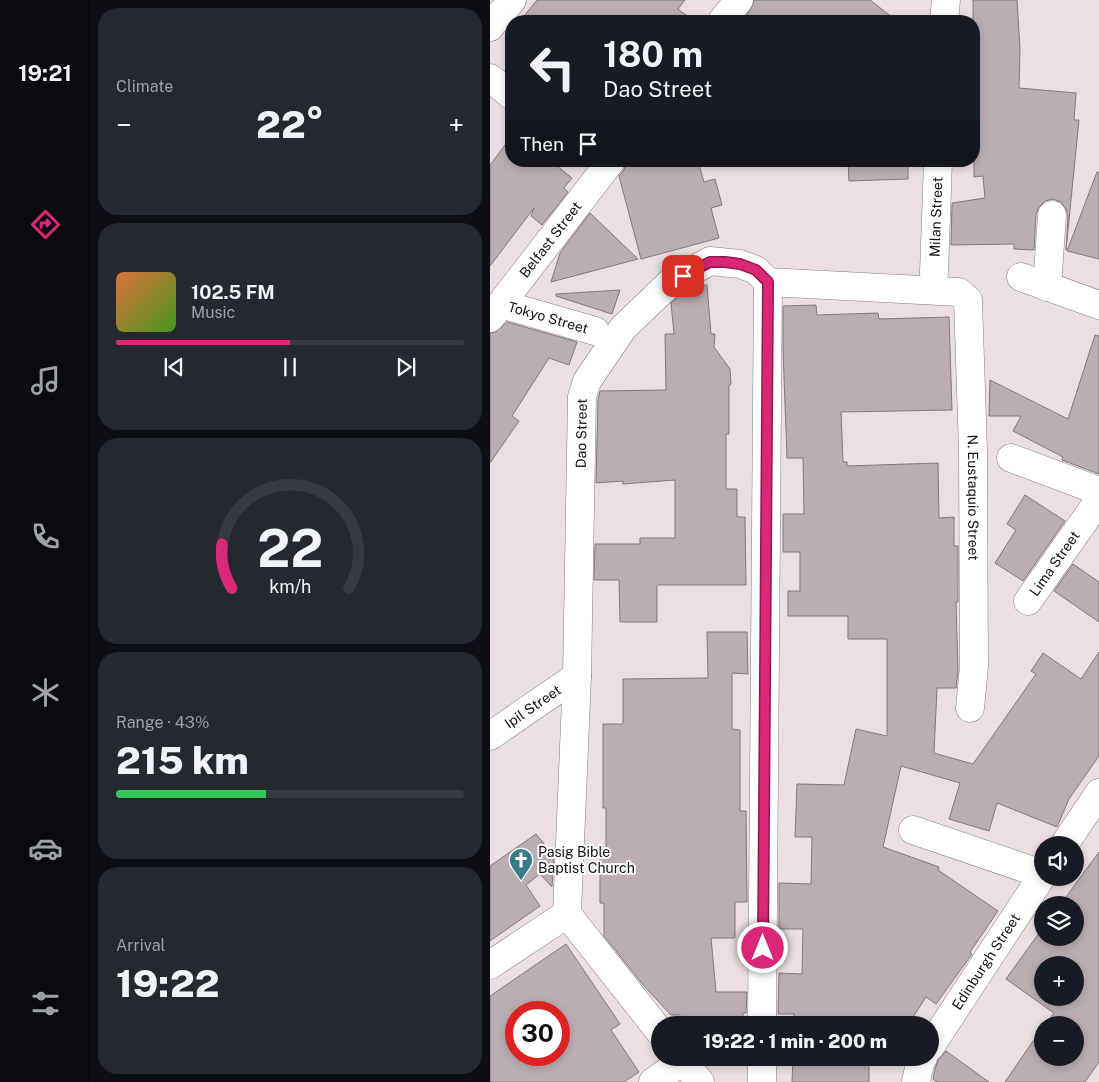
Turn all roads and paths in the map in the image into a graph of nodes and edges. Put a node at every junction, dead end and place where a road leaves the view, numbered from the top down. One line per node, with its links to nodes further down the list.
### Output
1 (512, 0): 6 (street)
2 (739, 0): 4 (street)
3 (946, 0): 5 (street)
4 (727, 15)
5 (945, 15)
6 (490, 27)
7 (490, 78): 8 (street)
8 (505, 90)
9 (602, 167): 17 (street, Belfast Street)
10 (938, 167): 12 (street, Milan Street)
11 (1052, 215): 15 (street)
12 (934, 273)
13 (1022, 278): 15 (street)
14 (768, 282): 23 (street, Dao Street); 24 (street, N. Eustaquio Street); 33 (street)
15 (1047, 287): 16 (street)
16 (1099, 305)
17 (496, 311): 18 (street, Tokyo Street)
18 (595, 331)
19 (1011, 458): 20 (street)
20 (1099, 491)
21 (1099, 500): 22 (street, Lima Street)
22 (1028, 601)
23 (577, 676): 25 (street, Ipil Street); 31 (street, Dao Street)
24 (970, 708)
25 (490, 736)
26 (1099, 793): 28 (street)
27 (914, 830): 29 (street)
28 (1070, 836)
29 (1034, 872)
30 (1035, 886): 35 (street, Edinburgh Street)
31 (567, 914): 32 (street); 34 (street)
32 (490, 965)
33 (762, 1016)
34 (651, 1021)
35 (939, 1033)
36 (673, 1066): 40 (street)
37 (687, 1066): 41 (street)
38 (762, 1066): 42 (street)
39 (919, 1066): 43 (street)
40 (653, 1082)
41 (700, 1082)
42 (762, 1082)
43 (916, 1082)

